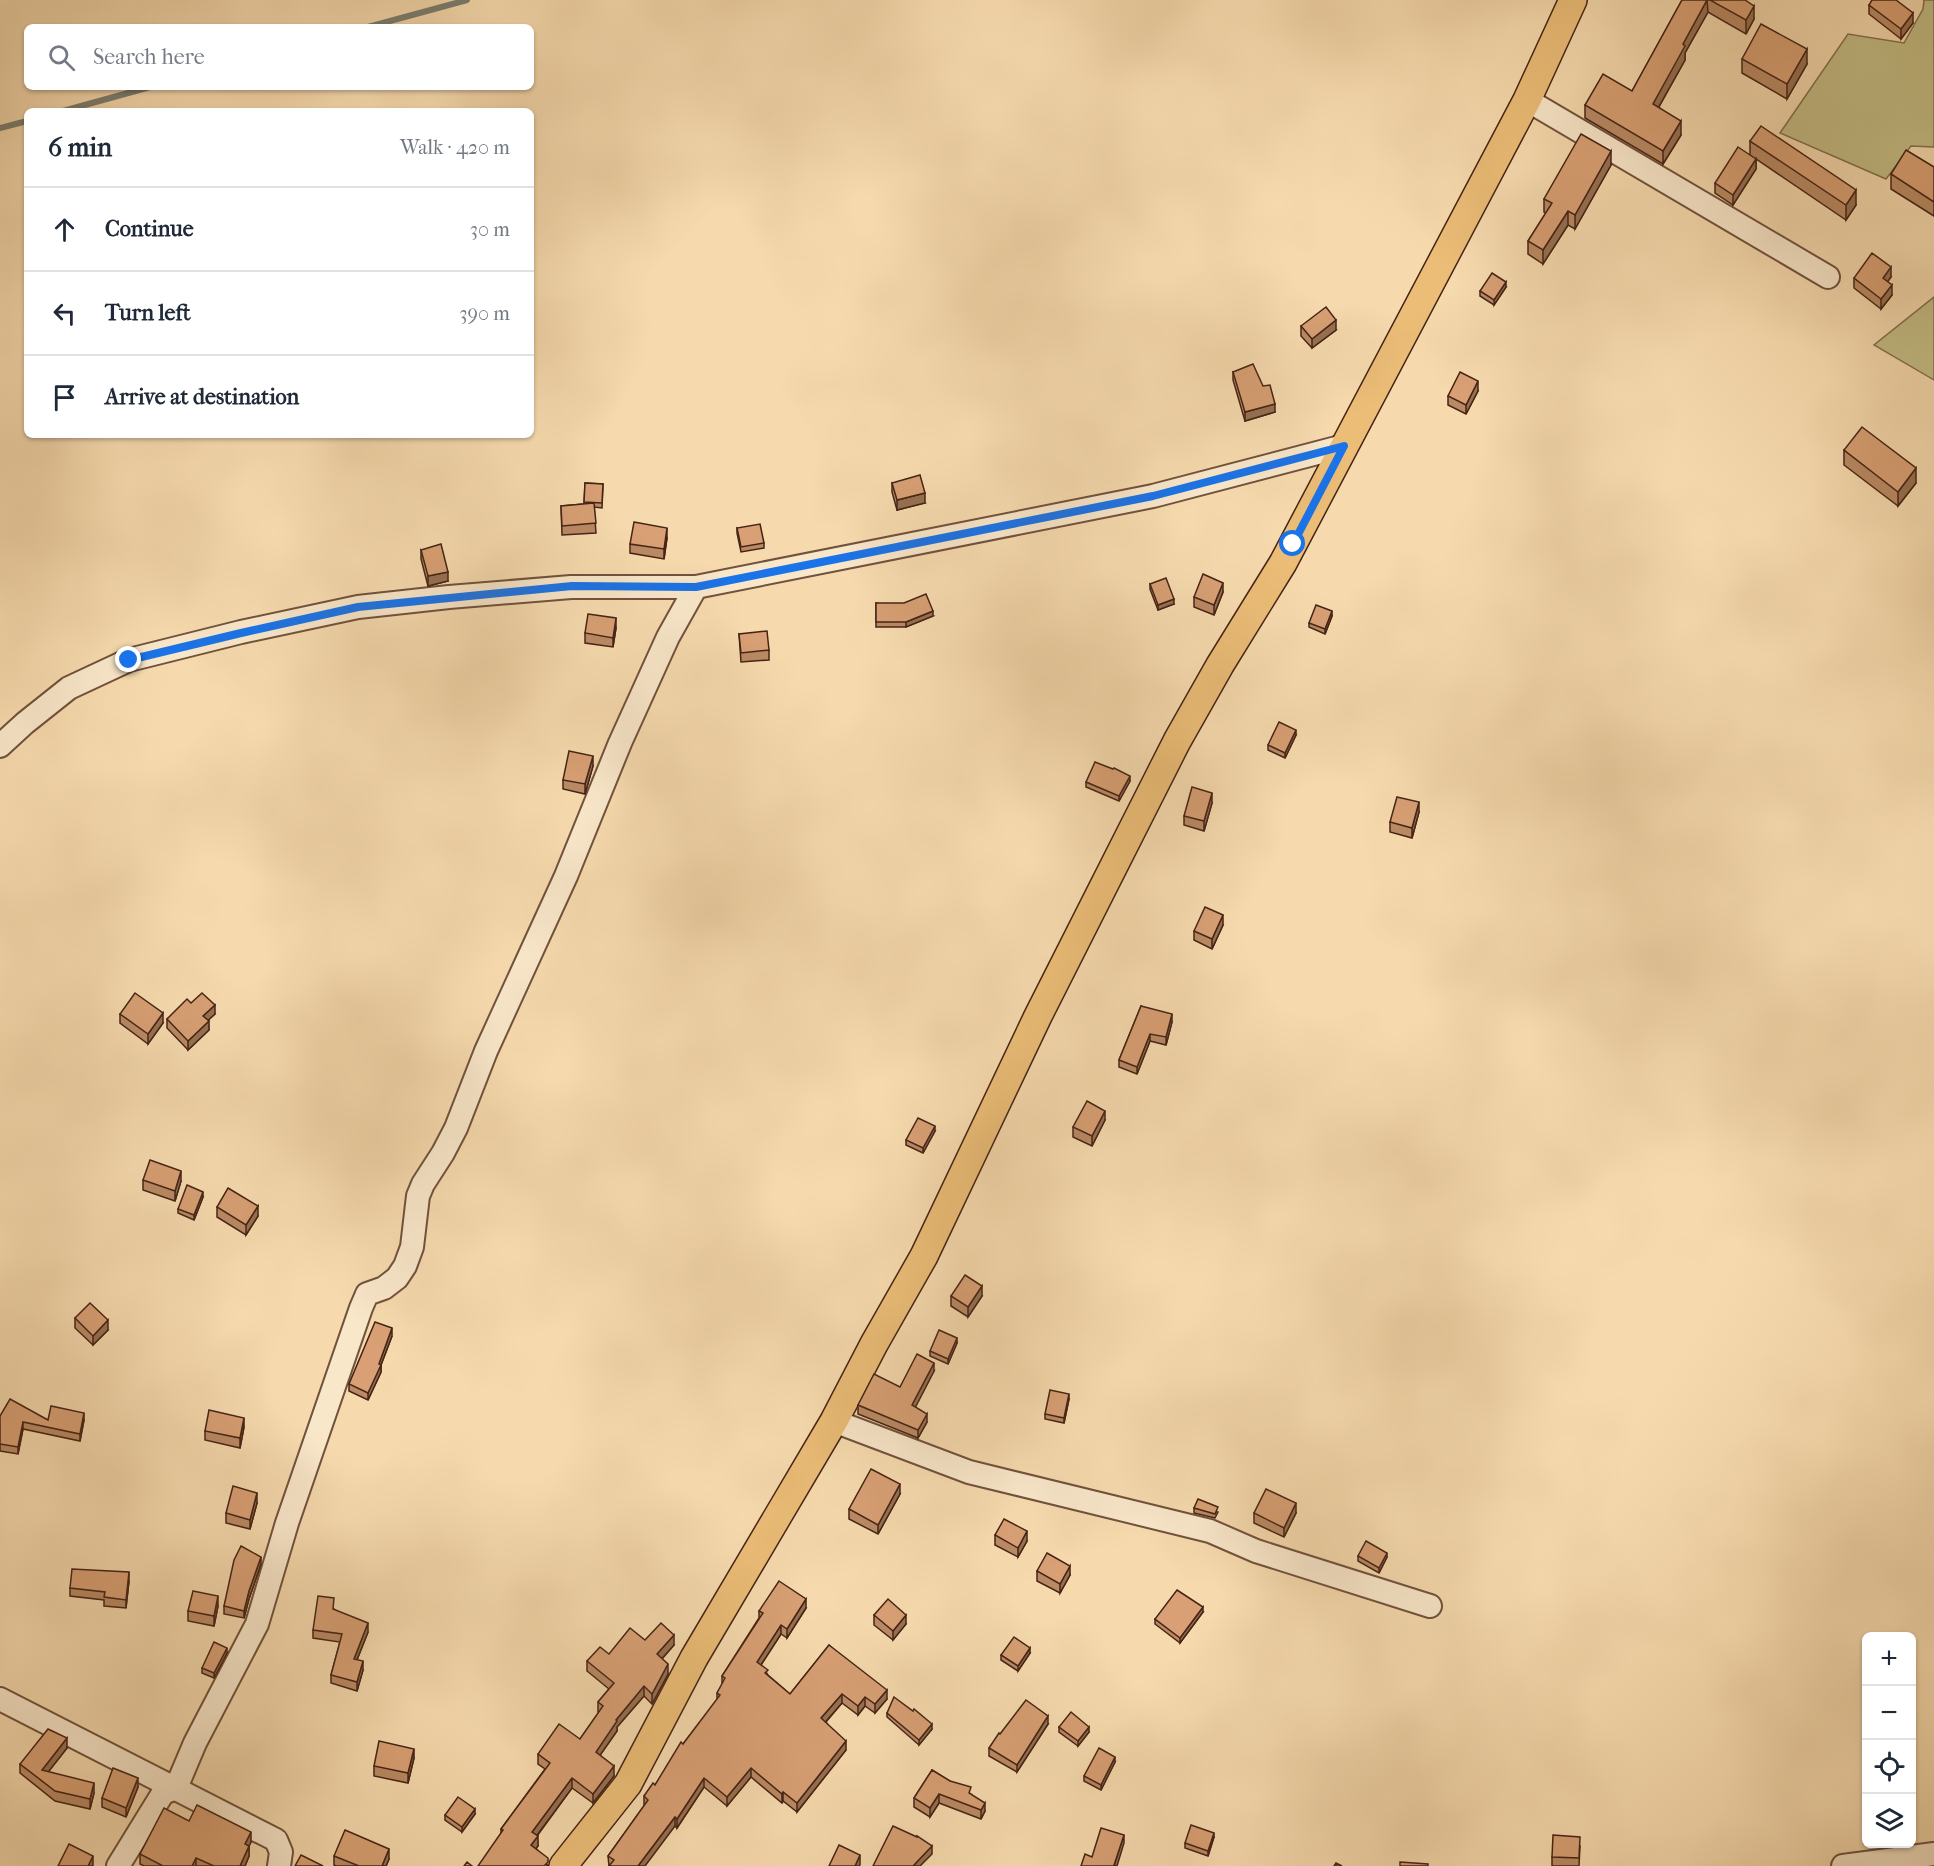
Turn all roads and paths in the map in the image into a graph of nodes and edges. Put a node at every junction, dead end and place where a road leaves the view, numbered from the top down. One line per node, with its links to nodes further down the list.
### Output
1 (1573, 0): 2 (main road)
2 (1527, 100): 3 (street); 4 (main road)
3 (1827, 277)
4 (1344, 446): 5 (street); 7 (main road)
5 (696, 587): 6 (street); 10 (street)
6 (0, 746)
7 (834, 1421): 8 (street); 14 (main road)
8 (1430, 1606)
9 (0, 1699): 10 (street)
10 (176, 1788): 12 (street); 13 (street)
11 (1934, 1854): 15 (street)
12 (118, 1866)
13 (279, 1866)
14 (563, 1866)
15 (1843, 1866)

